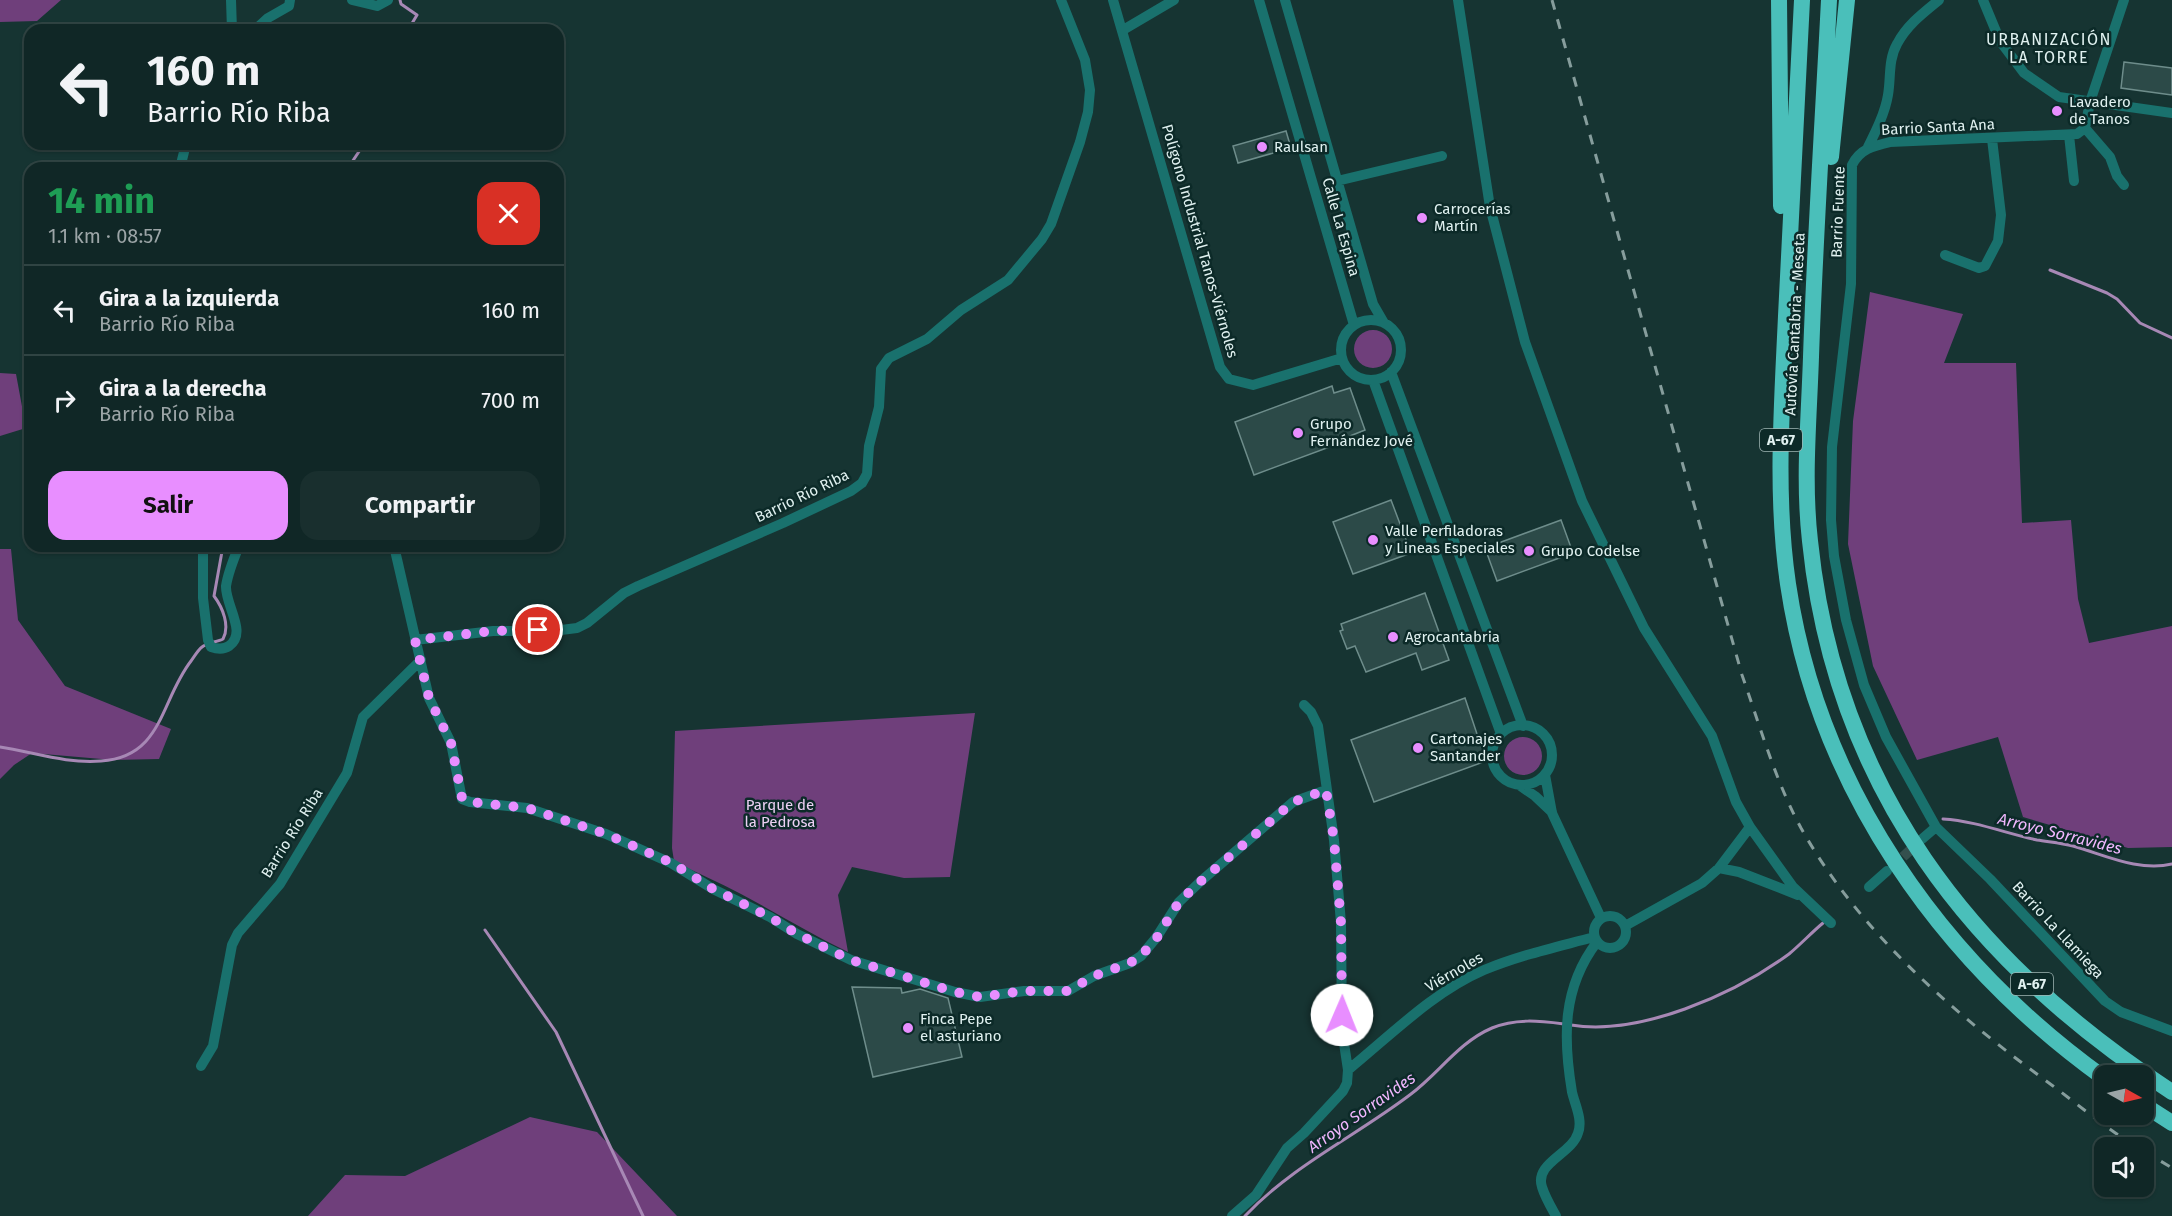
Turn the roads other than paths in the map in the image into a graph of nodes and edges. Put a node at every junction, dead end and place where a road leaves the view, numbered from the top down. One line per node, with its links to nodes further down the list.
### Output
1 (231, 0): 18 (street)
2 (291, 0): 19 (street)
3 (352, 0): 4 (street)
4 (388, 0)
5 (1061, 0): 42 (street, Barrio Río Riba)
6 (1113, 0): 20 (street, Polígono Industrial Tanos-Viérnoles)
7 (1174, 0): 20 (street)
8 (1259, 0): 33 (street, Calle La Espina)
9 (1285, 0): 28 (street, Calle La Espina)
10 (1458, 0): 51 (street)
11 (1779, 0): 38 (highway)
12 (1802, 0): 38 (highway, Autovía Cantabria - Meseta / A-67)
13 (1829, 0): 35 (highway, Autovía Cantabria - Meseta / A-67)
14 (1847, 0): 35 (highway)
15 (1939, 0): 26 (street, Barrio Santa Ana)
16 (1983, 0): 21 (street)
17 (2121, 1): 21 (street)
18 (232, 24)
19 (262, 24)
20 (1123, 30): 34 (street, Polígono Industrial Tanos-Viérnoles)
21 (2090, 102): 22 (street); 23 (street)
22 (2172, 113)
23 (2085, 128): 24 (street); 30 (street)
24 (2069, 135): 25 (street, Barrio Santa Ana); 29 (street)
25 (1992, 139): 26 (street, Barrio Santa Ana); 31 (street)
26 (1868, 147): 52 (street, Barrio Fuente)
27 (1442, 156): 28 (street)
28 (1337, 181): 32 (street, Calle La Espina)
29 (2074, 181)
30 (2124, 185)
31 (1945, 255)
32 (1384, 323): 33 (street); 36 (street, Calle La Espina)
33 (1354, 325): 34 (street)
34 (1342, 358): 37 (street)
35 (1811, 361): 53 (highway, Autovía Cantabria - Meseta / A-67)
36 (1392, 372): 37 (street); 45 (street)
37 (1373, 380): 46 (street)
38 (1780, 504): 54 (highway, Autovía Cantabria - Meseta / A-67)
39 (203, 552): 40 (street)
40 (237, 552)
41 (395, 552): 42 (street)
42 (415, 640): 43 (street)
43 (421, 660): 49 (street); 63 (street, Barrio Río Riba)
44 (1304, 705): 49 (street)
45 (1524, 726): 46 (street); 47 (street)
46 (1501, 735): 48 (street)
47 (1545, 775): 48 (street); 50 (street)
48 (1519, 785): 50 (street)
49 (1326, 790): 64 (street)
50 (1552, 813): 58 (street)
51 (1750, 827): 55 (street); 57 (street)
52 (1936, 827): 53 (street); 62 (street, Barrio La Llamiega)
53 (1917, 843): 66 (highway, Autovía Cantabria - Meseta / A-67)
54 (1892, 866): 56 (street); 65 (highway, Autovía Cantabria - Meseta / A-67)
55 (1719, 868): 57 (street); 60 (street)
56 (1869, 887)
57 (1802, 897): 59 (street)
58 (1601, 918): 60 (street); 61 (street)
59 (1831, 923)
60 (1625, 926): 61 (street)
61 (1596, 940): 64 (street, Viérnoles); 70 (street)
62 (2172, 1031)
63 (201, 1066)
64 (1348, 1070): 69 (street)
65 (2094, 1070)
66 (2172, 1092)
67 (2154, 1111): 68 (highway)
68 (2172, 1123)
69 (1232, 1216)
70 (1556, 1216)

